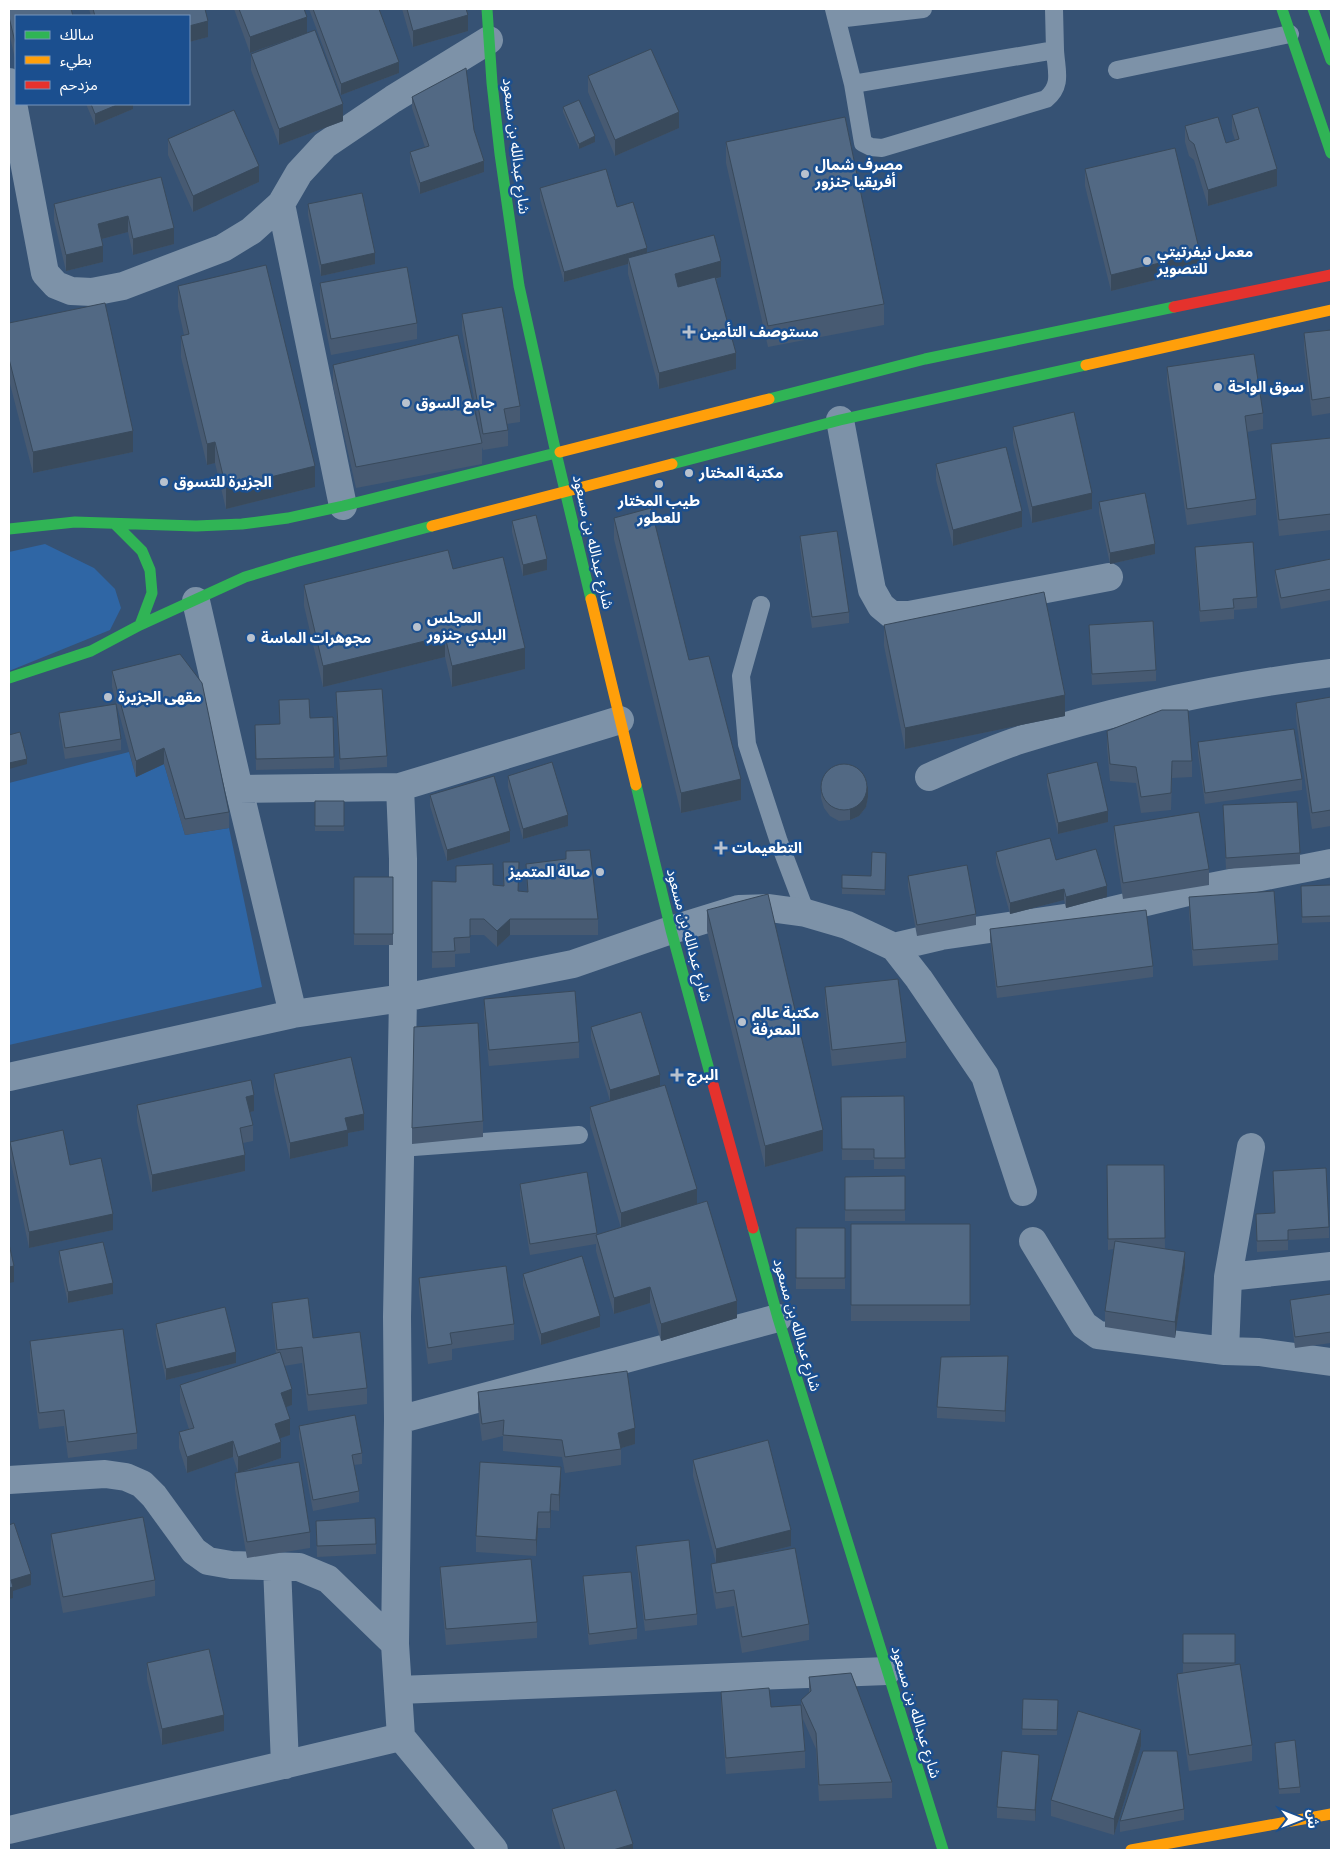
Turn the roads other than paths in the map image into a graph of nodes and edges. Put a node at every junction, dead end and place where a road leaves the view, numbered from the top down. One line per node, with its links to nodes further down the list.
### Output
1 (487, 9): 8 (main road, شارع عبدالله بن مسعود)
2 (923, 9): 6 (lane)
3 (1054, 9): 9 (lane)
4 (1282, 9): 7 (main road)
5 (1313, 9): 10 (main road)
6 (835, 14): 13 (lane)
7 (1290, 34): 11 (lane); 14 (main road)
8 (489, 40): 15 (street); 19 (main road, شارع عبدالله بن مسعود)
9 (1055, 50): 13 (lane); 13 (lane)
10 (1331, 60)
11 (1117, 70)
12 (9, 82): 15 (street)
13 (853, 84)
14 (1331, 153)
15 (281, 204): 21 (street)
16 (1331, 275): 19 (main road)
17 (1331, 310): 18 (main road)
18 (840, 420): 20 (main road); 24 (street)
19 (556, 453): 20 (main road, شارع عبدالله بن مسعود); 21 (main road)
20 (566, 492): 25 (main road); 30 (main road, شارع عبدالله بن مسعود)
21 (344, 506): 22 (main road)
22 (115, 524): 23 (main road); 27 (main road)
23 (9, 529)
24 (1109, 577)
25 (196, 601): 27 (main road); 33 (street)
26 (762, 605): 35 (lane)
27 (140, 625): 29 (main road)
28 (1331, 673): 31 (street)
29 (9, 678)
30 (620, 720): 32 (street); 36 (main road, شارع عبدالله بن مسعود)
31 (929, 777)
32 (400, 787): 33 (street); 38 (street)
33 (239, 789): 39 (street)
34 (1331, 863): 37 (street)
35 (806, 913): 36 (street); 37 (street)
36 (671, 930): 38 (street); 48 (main road, شارع عبدالله بن مسعود)
37 (894, 947): 44 (street)
38 (404, 998): 39 (street); 43 (street)
39 (293, 1014): 40 (street)
40 (9, 1077)
41 (579, 1135): 43 (lane)
42 (1251, 1147): 47 (street)
43 (400, 1148): 51 (street)
44 (1022, 1192)
45 (1033, 1241): 49 (street)
46 (1331, 1266): 47 (street)
47 (1228, 1277): 49 (street)
48 (778, 1318): 51 (street); 55 (main road, شارع عبدالله بن مسعود)
49 (1225, 1351): 50 (street)
50 (1331, 1362)
51 (398, 1420): 54 (street)
52 (9, 1480): 53 (street)
53 (277, 1566): 54 (street); 58 (street)
54 (395, 1644): 56 (street)
55 (887, 1671): 56 (street); 62 (main road, شارع عبدالله بن مسعود)
56 (398, 1690): 57 (street)
57 (401, 1737): 58 (street); 61 (street)
58 (285, 1765): 60 (street)
59 (1331, 1814): 63 (main road)
60 (9, 1830)
61 (494, 1850)
62 (943, 1850)
63 (1131, 1850)

